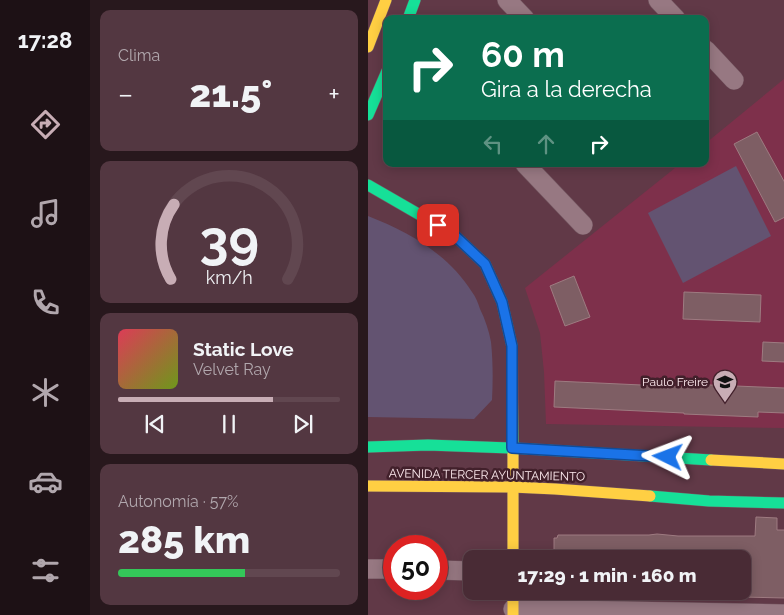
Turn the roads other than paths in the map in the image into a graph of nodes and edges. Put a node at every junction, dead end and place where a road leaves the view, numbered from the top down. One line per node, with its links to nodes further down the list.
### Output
1 (386, 0): 8 (main road)
2 (415, 0): 5 (main road)
3 (507, 0): 6 (street)
4 (658, 0): 7 (street)
5 (409, 15)
6 (521, 15)
7 (672, 15)
8 (368, 47)
9 (709, 53): 11 (street)
10 (383, 80): 12 (main road)
11 (734, 80)
12 (368, 115)
13 (528, 167): 15 (street)
14 (368, 184): 17 (main road)
15 (583, 225)
16 (368, 447): 17 (main road, AVENIDA TERCER AYUNTAMIENTO)
17 (512, 448): 18 (main road, AVENIDA TERCER AYUNTAMIENTO); 20 (main road)
18 (784, 464)
19 (368, 486): 20 (main road, AVENIDA TERCER AYUNTAMIENTO)
20 (512, 487): 21 (main road, AVENIDA TERCER AYUNTAMIENTO); 22 (main road)
21 (784, 503)
22 (513, 550)
23 (368, 569): 24 (street)
24 (383, 569)
25 (448, 570): 26 (street)
26 (463, 571)
27 (513, 605): 28 (street)
28 (784, 614)

